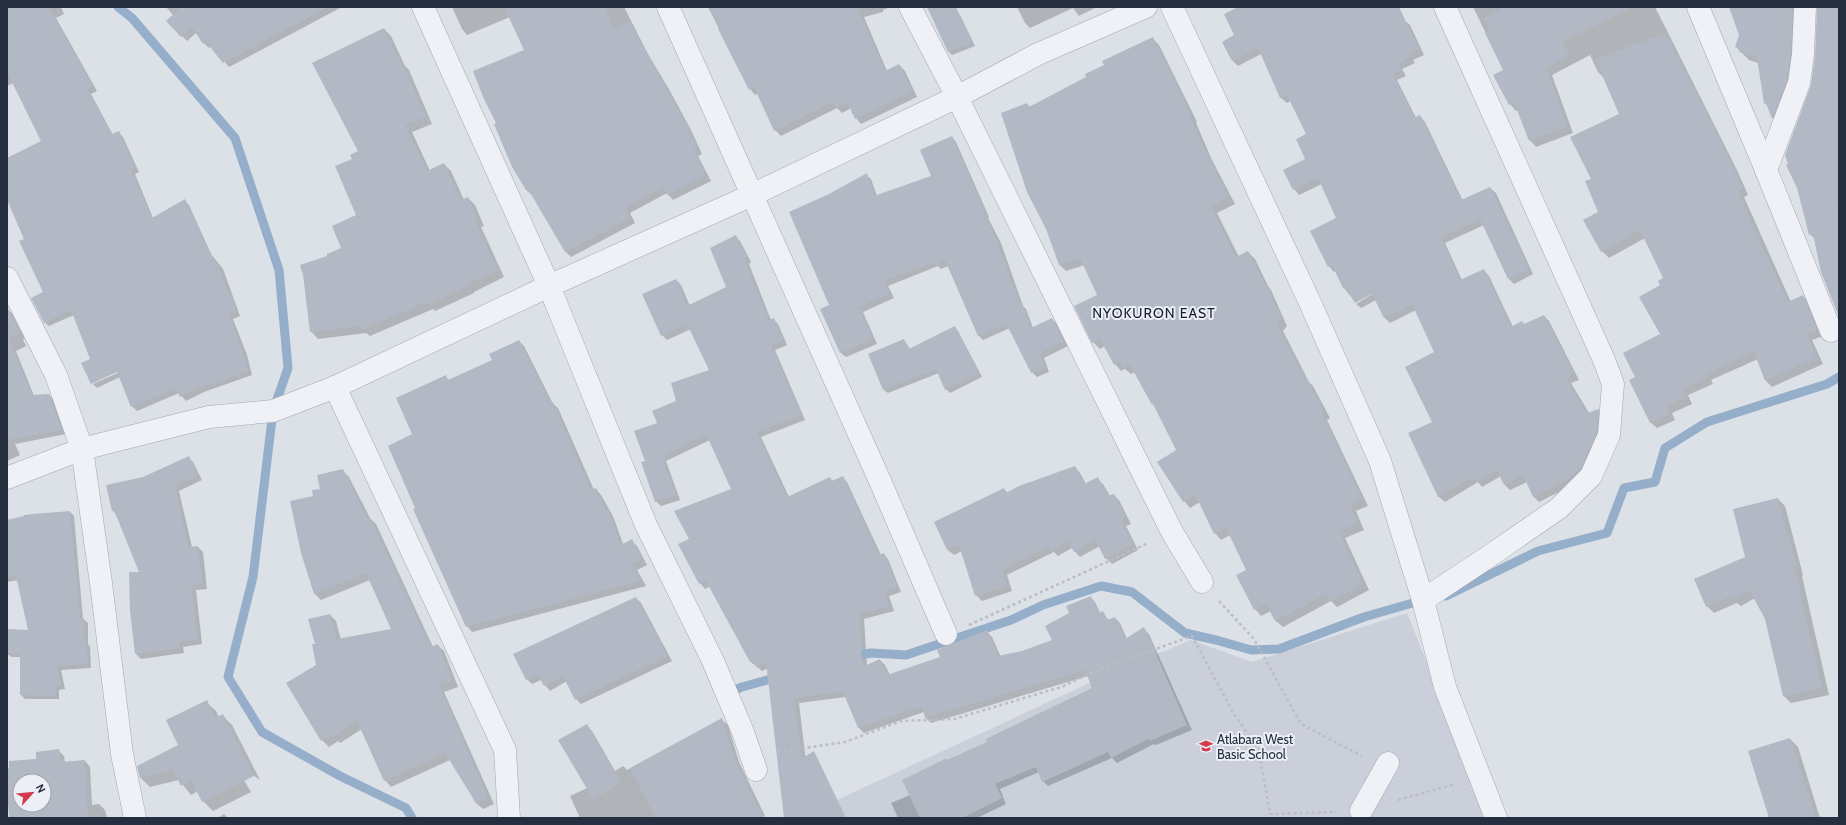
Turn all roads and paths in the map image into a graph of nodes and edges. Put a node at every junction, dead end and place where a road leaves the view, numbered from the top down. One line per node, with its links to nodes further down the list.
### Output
1 (423, 7): 13 (street)
2 (668, 7): 11 (street)
3 (910, 7): 9 (street)
4 (1146, 7): 9 (street)
5 (1172, 7): 20 (street)
6 (1445, 7): 20 (street)
7 (1698, 7): 10 (street)
8 (1805, 7): 10 (street)
9 (957, 97): 11 (street); 18 (street)
10 (1766, 170): 14 (street)
11 (752, 195): 13 (street); 21 (street)
12 (7, 278): 16 (street)
13 (549, 286): 15 (street); 22 (street)
14 (1831, 331)
15 (335, 387): 16 (street); 27 (street)
16 (82, 449): 17 (street); 26 (street)
17 (7, 478)
18 (1172, 532): 19 (street); 21 (path)
19 (1202, 582): 23 (path)
20 (1423, 600): 24 (street)
21 (946, 634)
22 (754, 763): 25 (path)
23 (1388, 764): 25 (street)
24 (1480, 776): 25 (path); 28 (street)
25 (1361, 811)
26 (134, 818)
27 (509, 818)
28 (1496, 818)

